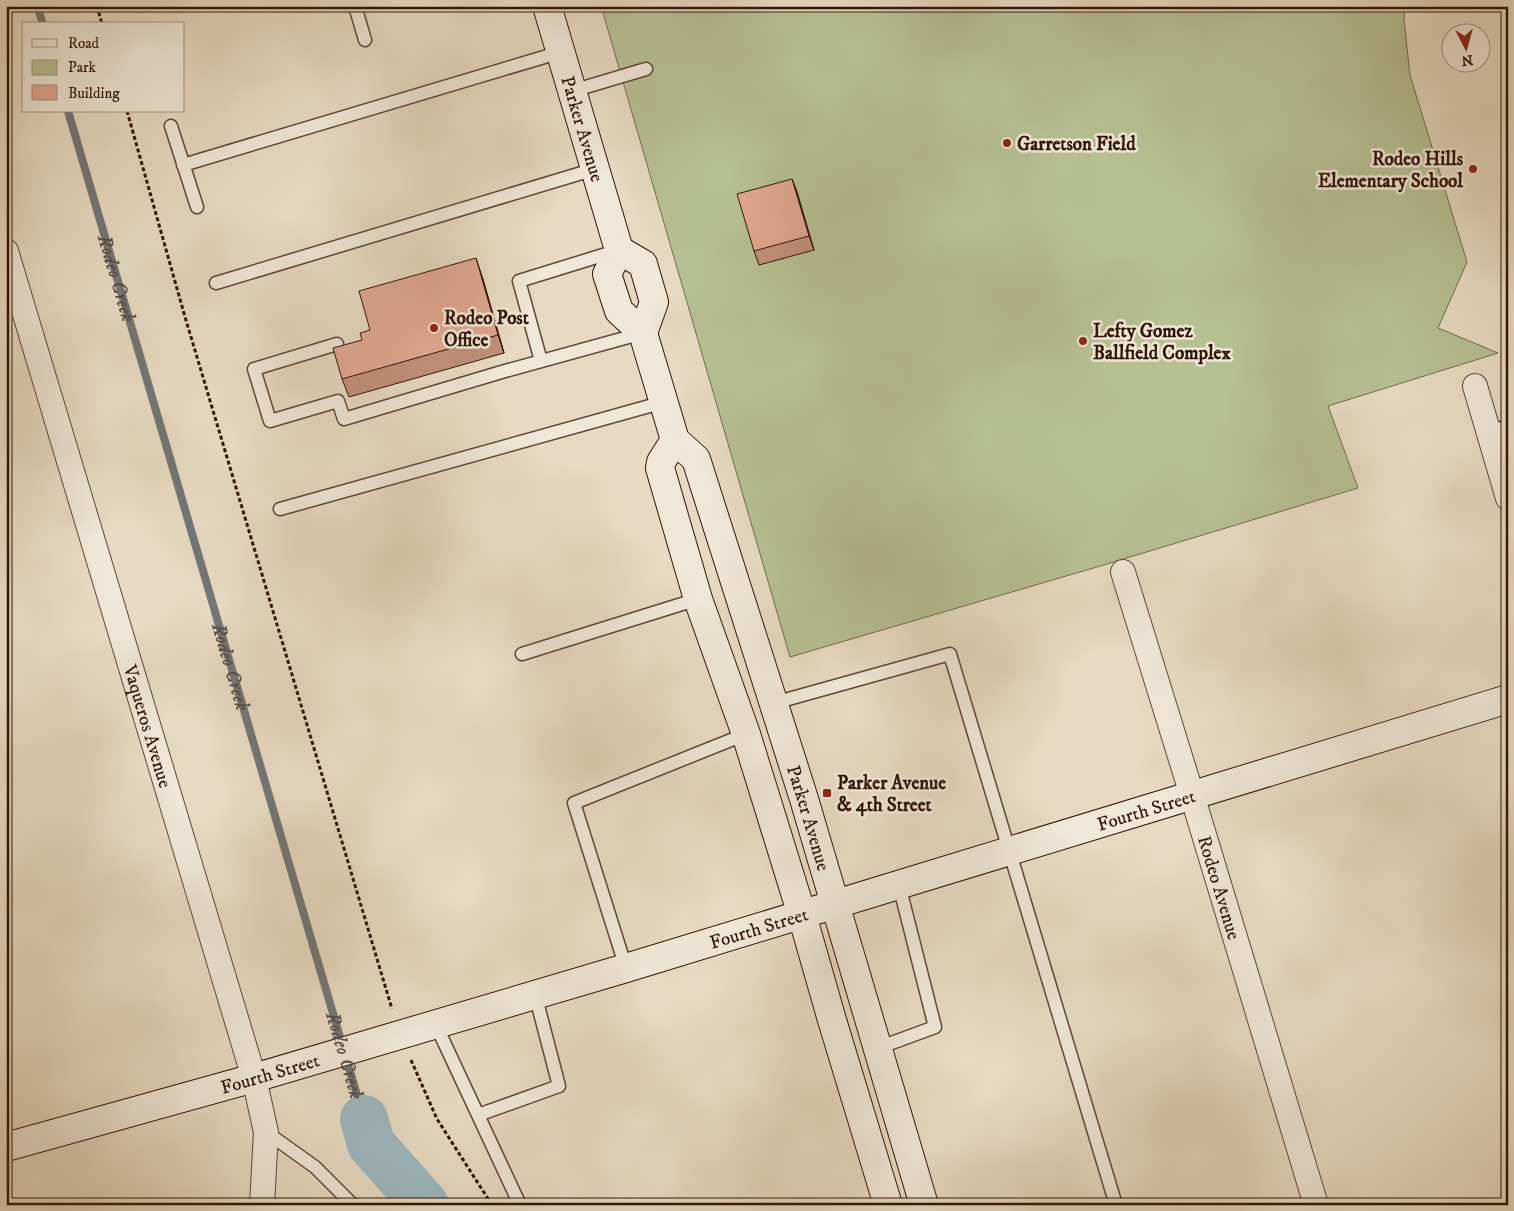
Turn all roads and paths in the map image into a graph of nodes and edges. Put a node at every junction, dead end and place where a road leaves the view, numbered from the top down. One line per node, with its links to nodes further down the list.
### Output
1 (97, 6): 4 (path)
2 (355, 6): 5 (lane)
3 (547, 6): 6 (main road, Parker Avenue)
4 (101, 22)
5 (365, 40)
6 (561, 52): 8 (main road, Parker Avenue); 11 (lane)
7 (646, 69): 8 (lane)
8 (572, 91): 12 (main road, Parker Avenue)
9 (126, 112): 40 (path)
10 (170, 126): 11 (lane)
11 (183, 165): 13 (lane)
12 (595, 169): 14 (main road, Parker Avenue); 16 (lane)
13 (197, 207)
14 (619, 250): 17 (main road); 17 (main road); 19 (lane)
15 (6, 251): 42 (street, Vaqueros Avenue)
16 (216, 283)
17 (644, 333): 19 (lane); 21 (main road)
18 (337, 344): 19 (lane)
19 (541, 361)
20 (1476, 386): 22 (street)
21 (664, 402): 23 (main road); 25 (lane)
22 (1498, 429): 24 (street)
23 (675, 440): 27 (main road, Parker Avenue); 30 (main road, Parker Avenue)
24 (1508, 498)
25 (280, 509)
26 (1123, 572): 32 (street, Rodeo Avenue)
27 (698, 599): 28 (lane); 31 (main road, Parker Avenue)
28 (522, 654)
29 (1508, 699): 32 (main road, Fourth Street)
30 (774, 703): 33 (lane); 35 (main road, Parker Avenue)
31 (746, 734): 36 (main road, Parker Avenue); 37 (lane)
32 (1192, 795): 33 (main road, Fourth Street); 53 (street, Rodeo Avenue)
33 (1011, 851): 34 (main road, Fourth Street); 52 (lane)
34 (899, 885): 35 (main road, Fourth Street); 41 (lane)
35 (836, 904): 36 (main road, Fourth Street); 41 (main road, Parker Avenue)
36 (802, 914): 37 (main road, Fourth Street); 50 (main road, Parker Avenue)
37 (626, 968): 38 (main road, Fourth Street)
38 (534, 994): 39 (main road, Fourth Street); 43 (lane)
39 (435, 1023): 40 (main road, Fourth Street); 43 (lane)
40 (391, 1037): 42 (main road, Fourth Street); 48 (path)
41 (878, 1048): 51 (main road, Parker Avenue)
42 (254, 1078): 44 (street, Vaqueros Avenue); 45 (main road, Fourth Street)
43 (478, 1115): 49 (lane)
44 (266, 1132): 46 (street, Vaqueros Avenue); 47 (lane)
45 (6, 1148)
46 (262, 1205)
47 (353, 1205)
48 (492, 1205)
49 (520, 1205)
50 (888, 1205)
51 (924, 1205)
52 (1116, 1205)
53 (1316, 1205)

